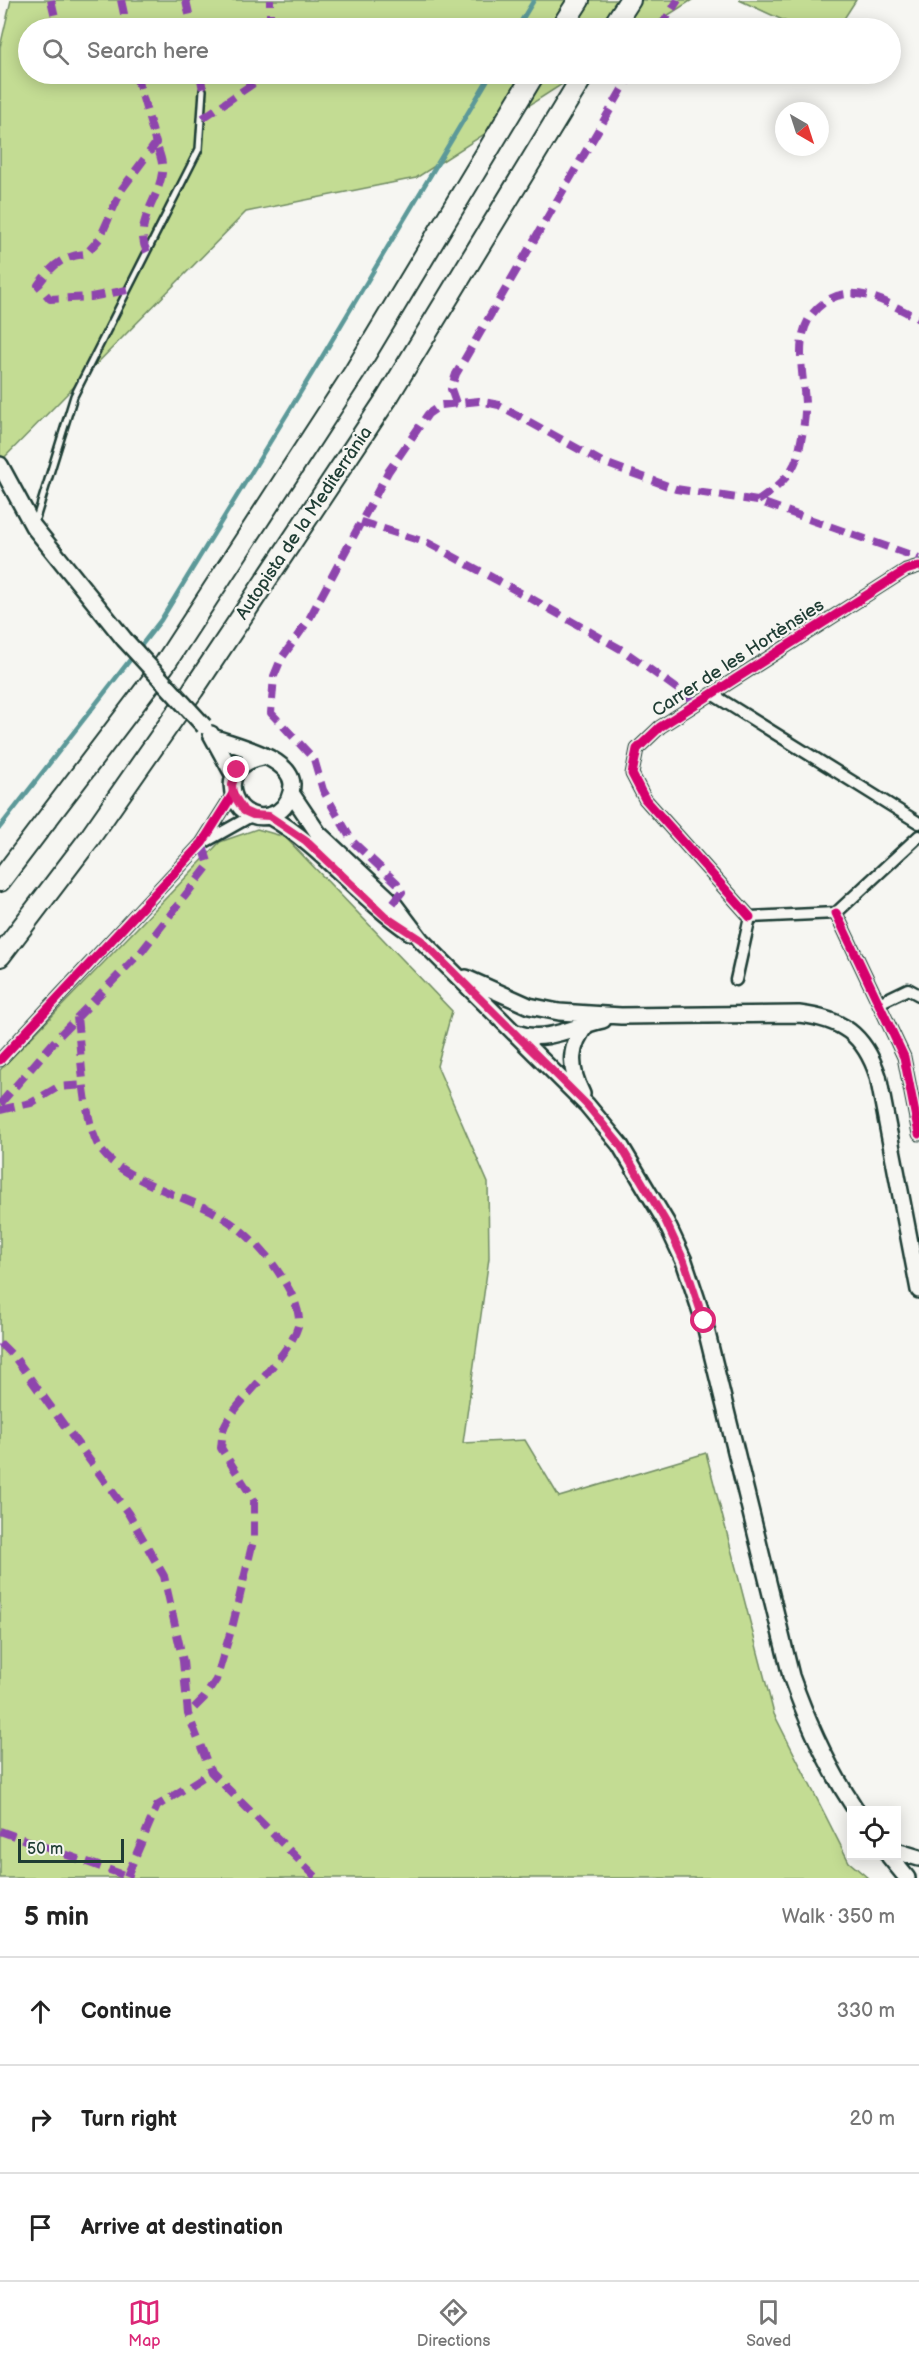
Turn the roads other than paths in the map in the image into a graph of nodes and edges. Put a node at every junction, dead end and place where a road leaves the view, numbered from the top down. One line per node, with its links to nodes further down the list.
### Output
1 (579, 0): 3 (highway)
2 (630, 0): 4 (highway)
3 (567, 18)
4 (618, 18)
5 (528, 84): 22 (highway)
6 (578, 84): 26 (highway, Autopista de la Mediterrània)
7 (203, 90): 9 (lane)
8 (0, 465): 9 (main road)
9 (33, 526): 12 (main road, bridge)
10 (919, 566): 11 (street, Carrer de les Hortènsies)
11 (712, 694): 19 (street); 24 (street, Carrer de les Hortènsies)
12 (209, 732): 13 (main road); 14 (main road)
13 (262, 757): 14 (main road); 16 (main road)
14 (234, 776): 15 (main road)
15 (233, 794): 17 (main road); 21 (street)
16 (291, 794): 18 (main road); 25 (main road)
17 (253, 815): 18 (main road); 21 (street)
18 (269, 816): 25 (main road)
19 (919, 823)
20 (919, 836): 23 (street)
21 (202, 843): 34 (street)
22 (0, 881)
23 (836, 913): 24 (street); 30 (street)
24 (750, 917): 28 (street)
25 (421, 940): 27 (main road)
26 (0, 956)
27 (455, 973): 31 (main road); 33 (main road)
28 (736, 980)
29 (919, 995): 30 (street)
30 (879, 1003): 36 (street)
31 (621, 1016): 32 (main road); 37 (main road)
32 (588, 1023): 33 (main road); 35 (main road)
33 (515, 1033): 35 (main road)
34 (0, 1060)
35 (587, 1105): 38 (main road)
36 (919, 1134)
37 (919, 1290)
38 (853, 1806)
39 (901, 1852): 40 (main road)
40 (919, 1858)
41 (892, 1860): 42 (main road)
42 (907, 1878)

